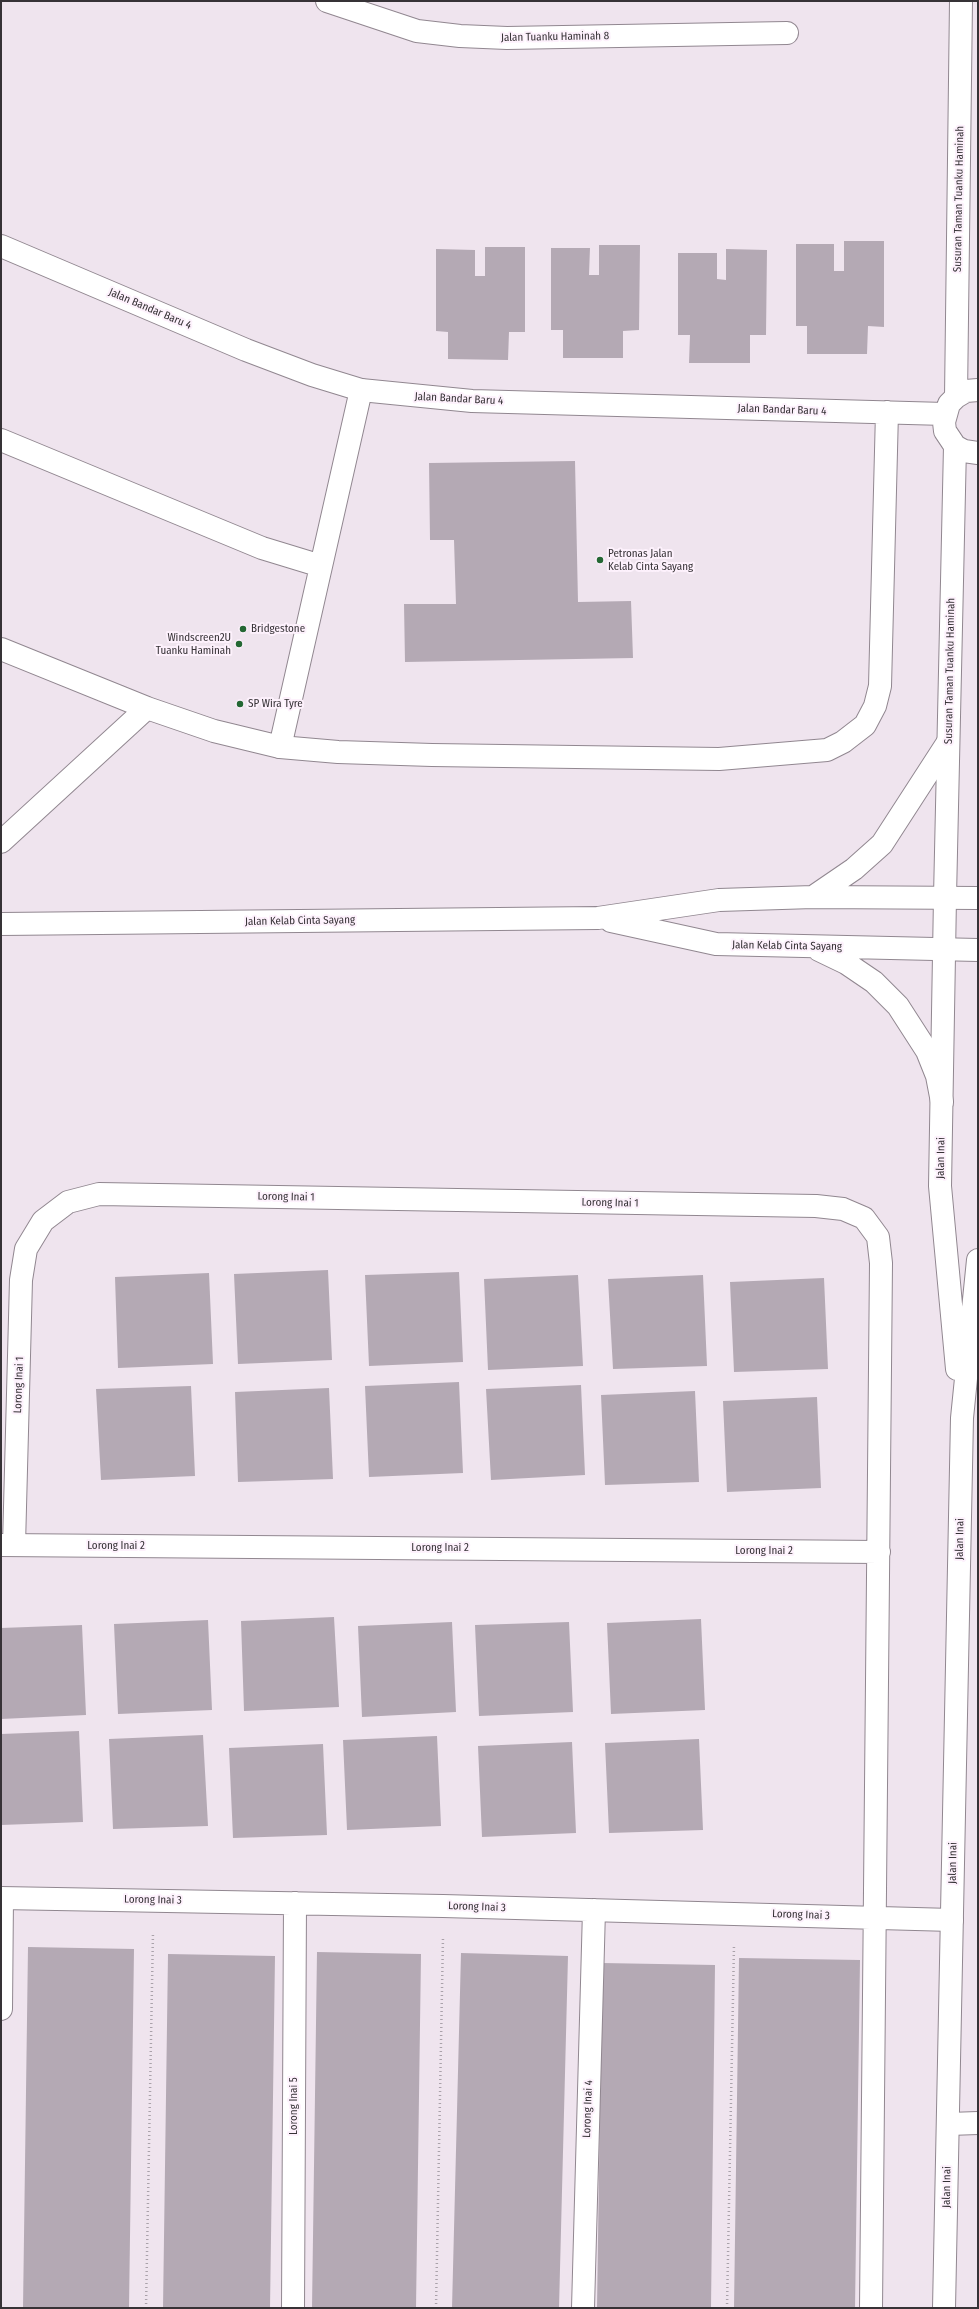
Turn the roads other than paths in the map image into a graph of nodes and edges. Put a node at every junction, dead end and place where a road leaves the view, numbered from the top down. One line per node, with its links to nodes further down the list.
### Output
1 (328, 1): 3 (street, Jalan Tuanku Haminah 8)
2 (961, 1): 4 (street, Susuran Taman Tuanku Haminah)
3 (787, 33)
4 (970, 49): 8 (street, Susuran Taman Tuanku Haminah)
5 (1, 246): 6 (street, Jalan Bandar Baru 4)
6 (362, 390): 9 (street, Jalan Bandar Baru 4); 13 (street)
7 (978, 390): 8 (street)
8 (950, 405): 9 (street, Jalan Bandar Baru 4); 11 (street, Susuran Taman Tuanku Haminah)
9 (887, 412): 17 (street)
10 (1, 440): 13 (street)
11 (955, 446): 12 (street); 16 (street, Susuran Taman Tuanku Haminah)
12 (978, 453)
13 (321, 566): 17 (street)
14 (1, 649): 15 (street)
15 (147, 708): 17 (street); 18 (street)
16 (948, 742): 19 (street); 20 (street, Susuran Taman Tuanku Haminah)
17 (280, 747)
18 (1, 842)
19 (813, 897): 20 (street, Jalan Kelab Cinta Sayang); 22 (street, Jalan Kelab Cinta Sayang)
20 (945, 897): 21 (street, Jalan Kelab Cinta Sayang); 25 (street, Jalan Inai)
21 (978, 898)
22 (598, 918): 23 (street, Jalan Kelab Cinta Sayang); 24 (street, Jalan Kelab Cinta Sayang)
23 (1, 924)
24 (812, 947): 25 (street, Jalan Kelab Cinta Sayang); 27 (street)
25 (944, 949): 26 (street, Jalan Kelab Cinta Sayang); 27 (street, Jalan Inai)
26 (978, 950)
27 (942, 1102): 29 (street, Jalan Inai)
28 (978, 1260): 29 (street, Jalan Inai)
29 (962, 1418): 36 (street, Jalan Inai)
30 (8, 1545): 31 (street, Lorong Inai 2); 31 (street, Lorong Inai 1)
31 (879, 1552): 35 (street)
32 (2, 1898): 33 (street, Lorong Inai 3); 37 (street)
33 (295, 1903): 34 (street, Lorong Inai 3); 40 (street, Lorong Inai 5)
34 (594, 1910): 35 (street, Lorong Inai 3); 41 (street, Lorong Inai 4)
35 (876, 1918): 36 (street, Lorong Inai 3); 42 (street)
36 (952, 1920): 39 (street, Jalan Inai)
37 (1, 2008)
38 (978, 2123): 39 (street)
39 (948, 2124): 43 (street, Jalan Inai)
40 (293, 2308)
41 (583, 2308)
42 (871, 2308)
43 (944, 2308)

